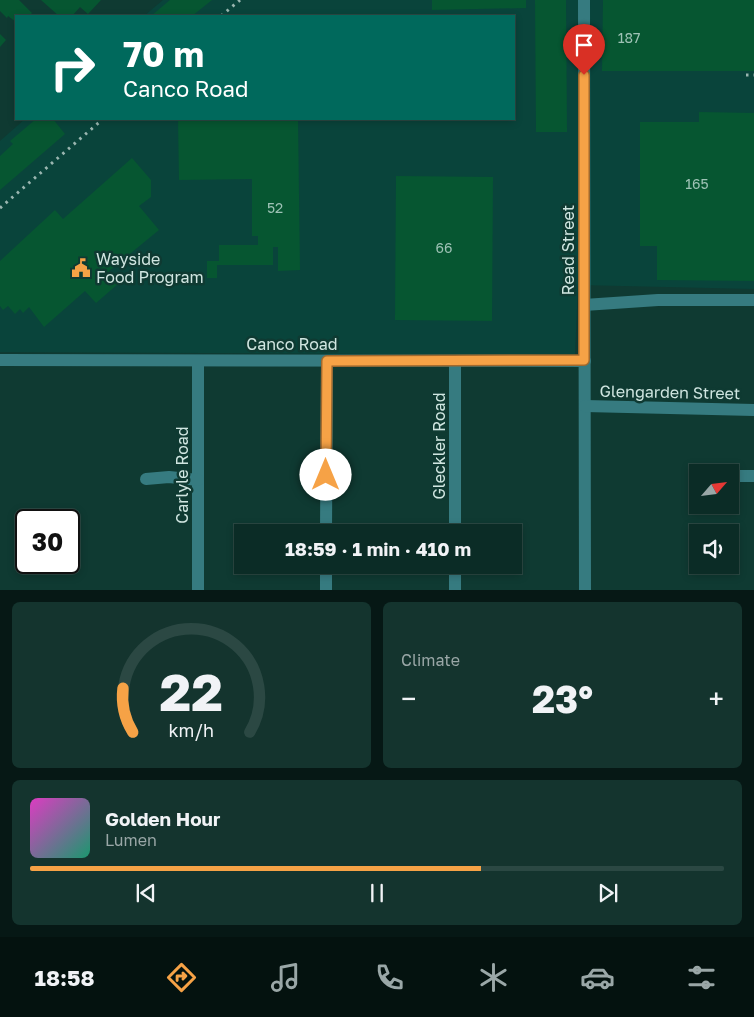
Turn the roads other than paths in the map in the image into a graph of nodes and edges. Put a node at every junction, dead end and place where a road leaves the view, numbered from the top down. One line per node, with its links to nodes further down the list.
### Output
1 (584, 0): 3 (street, Read Street)
2 (754, 300): 3 (street)
3 (584, 305): 5 (street, Read Street)
4 (0, 360): 6 (street, Canco Road)
5 (584, 360): 8 (street, Canco Road); 9 (street, Read Street)
6 (198, 361): 7 (street, Canco Road); 14 (street, Carlyle Road)
7 (327, 361): 8 (street, Canco Road); 15 (street)
8 (455, 361): 16 (street, Gleckler Road)
9 (585, 406): 10 (street, Glengarden Street); 22 (street, Read Street)
10 (754, 410)
11 (739, 476): 12 (street)
12 (754, 476)
13 (146, 479): 14 (street)
14 (198, 480): 19 (street, Carlyle Road)
15 (326, 524)
16 (455, 524)
17 (326, 574): 20 (street)
18 (455, 574): 21 (street)
19 (198, 590)
20 (326, 590)
21 (455, 590)
22 (585, 590)

